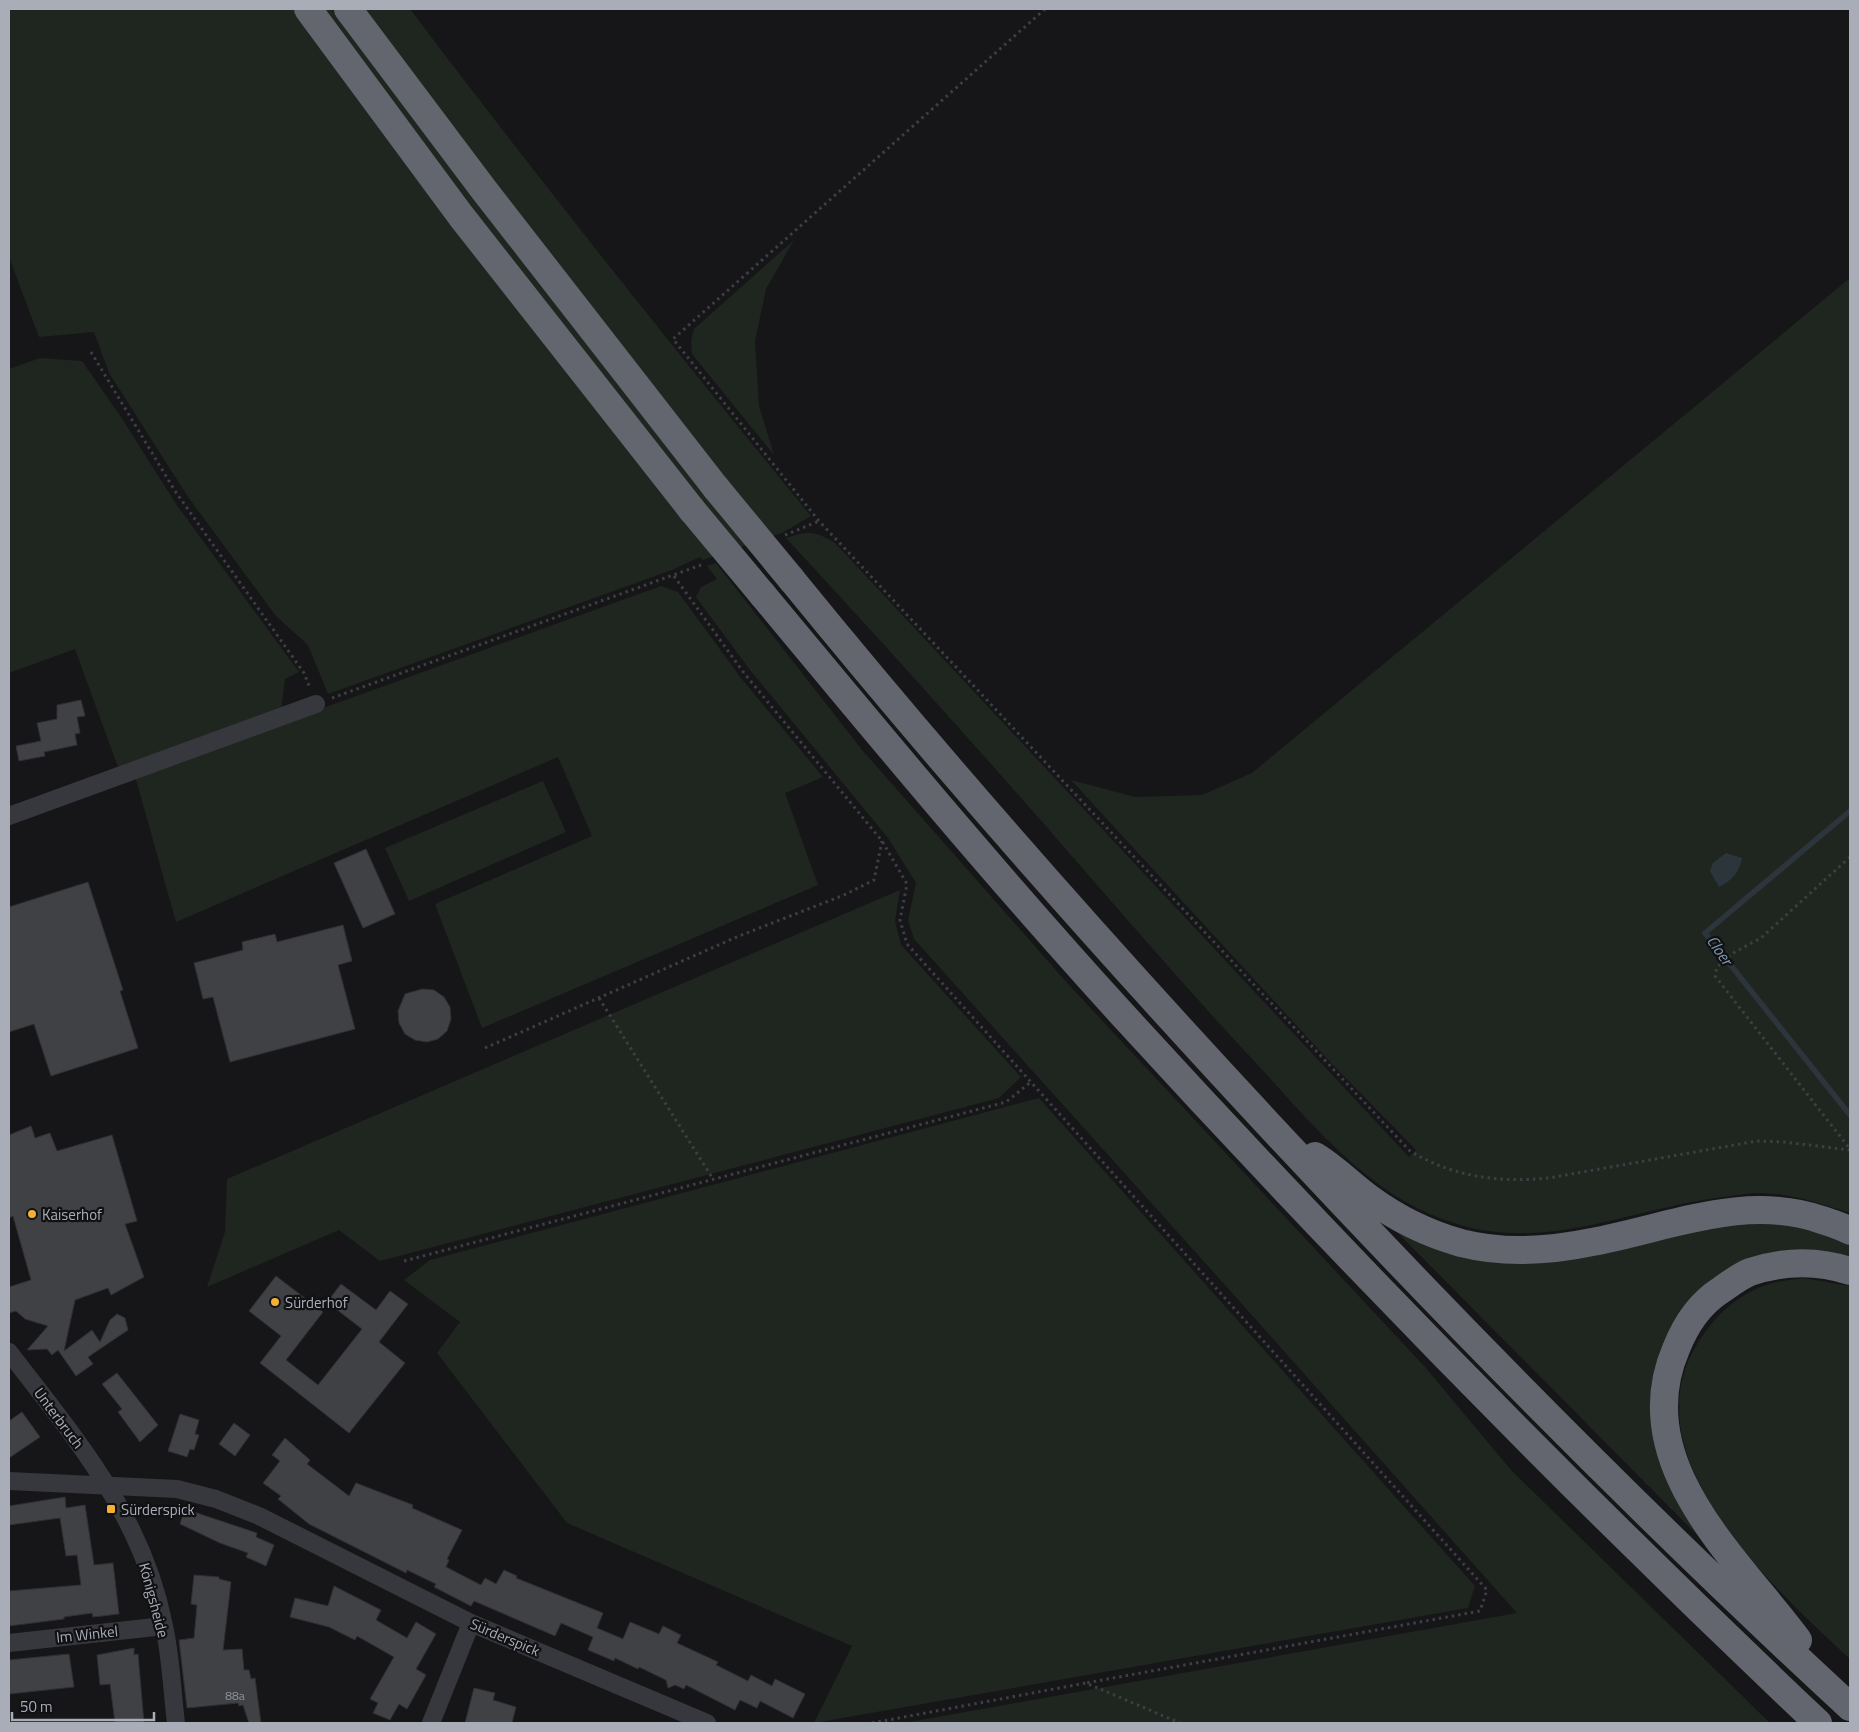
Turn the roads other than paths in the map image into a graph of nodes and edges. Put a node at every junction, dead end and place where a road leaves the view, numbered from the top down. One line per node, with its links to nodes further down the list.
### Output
1 (308, 9): 15 (highway, bridge)
2 (348, 9): 5 (highway, bridge)
3 (316, 704): 4 (street)
4 (9, 816)
5 (1273, 1129): 6 (highway); 14 (highway)
6 (1850, 1231)
7 (1850, 1271): 14 (highway)
8 (9, 1352): 10 (street, Unterbruch)
9 (9, 1481): 10 (street, Sürderspick)
10 (108, 1484): 11 (street, Sürderspick); 12 (street, Königsheide)
11 (471, 1623): 17 (street); 18 (street, Sürderspick)
12 (164, 1626): 13 (street, Im Winkel); 16 (street, Königsheide)
13 (9, 1643)
14 (1846, 1703)
15 (1815, 1720)
16 (176, 1723)
17 (431, 1723)
18 (707, 1723)

